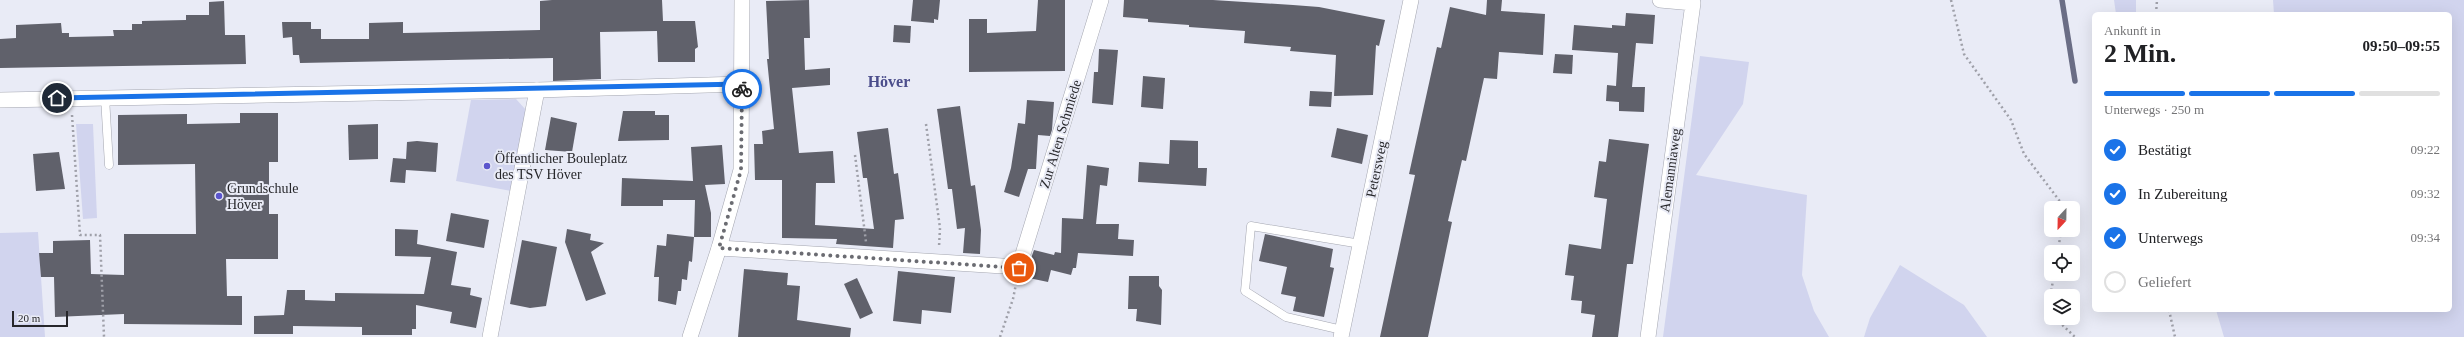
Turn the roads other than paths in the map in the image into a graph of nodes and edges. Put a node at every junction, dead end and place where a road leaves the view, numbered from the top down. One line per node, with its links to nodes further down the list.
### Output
1 (742, 0): 5 (street)
2 (1101, 0): 11 (street, Zur Alten Schmiede)
3 (1411, 0): 10 (street, Petersweg)
4 (1660, 0): 15 (street, Alemanniaweg)
5 (742, 84): 6 (street); 11 (street)
6 (537, 90): 7 (street); 13 (street)
7 (105, 97): 8 (street); 9 (lane)
8 (0, 100)
9 (109, 165)
10 (1361, 244): 12 (street, Petersweg); 12 (lane)
11 (719, 248): 14 (street)
12 (1342, 334)
13 (490, 337)
14 (690, 337)
15 (1648, 337)

